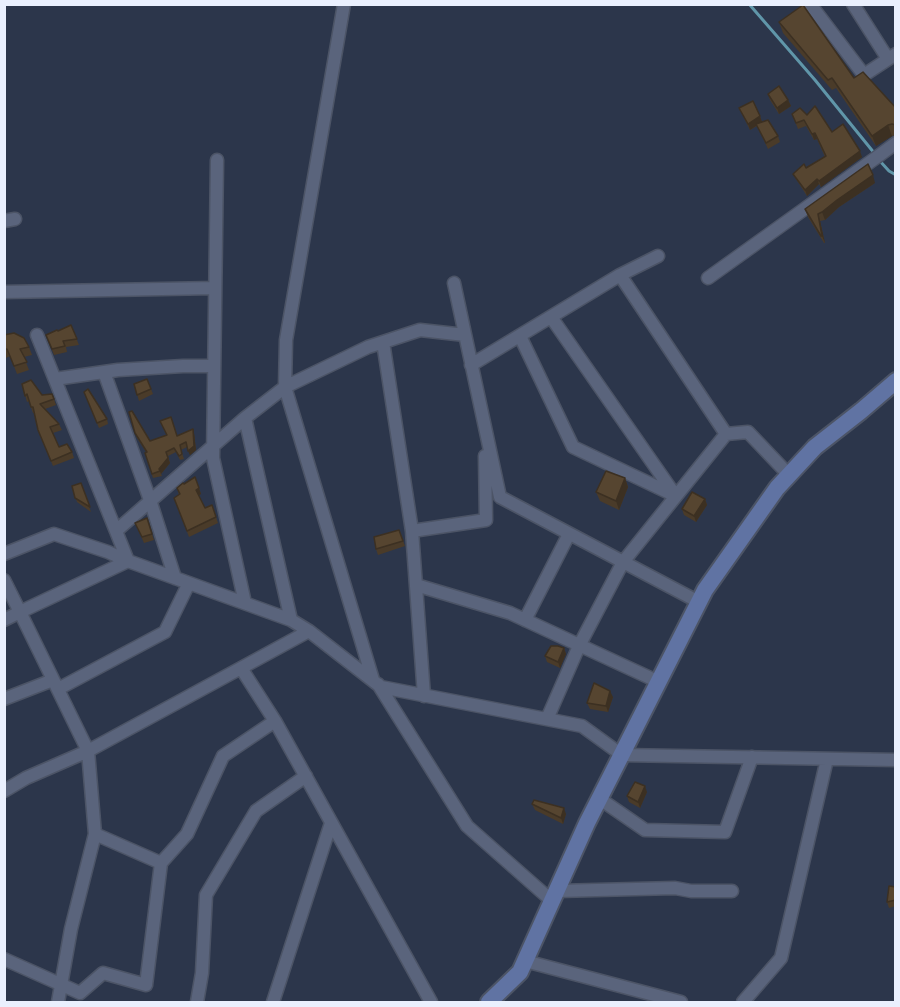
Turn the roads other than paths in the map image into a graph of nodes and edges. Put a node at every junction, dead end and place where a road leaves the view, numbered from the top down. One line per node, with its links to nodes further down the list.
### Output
1 (344, 4): 23 (street)
2 (810, 4): 4 (street)
3 (853, 4): 4 (street)
4 (892, 57)
5 (896, 142): 9 (street)
6 (217, 160): 11 (street)
7 (658, 256): 8 (street)
8 (620, 275): 13 (street); 26 (street)
9 (708, 278)
10 (454, 283): 14 (street)
11 (215, 288): 12 (street); 19 (street)
12 (4, 292)
13 (551, 317): 16 (street); 29 (street)
14 (465, 334): 17 (street); 18 (street)
15 (38, 335): 21 (street)
16 (520, 336): 18 (street); 29 (street)
17 (382, 342): 23 (street); 32 (street)
18 (471, 365): 25 (street)
19 (214, 366): 20 (street); 27 (street)
20 (104, 372): 21 (street); 30 (street)
21 (55, 379): 31 (street)
22 (896, 381): 28 (main road)
23 (285, 387): 24 (street); 50 (street)
24 (244, 418): 27 (street); 45 (street)
25 (484, 426): 32 (street); 33 (street)
26 (726, 434): 28 (street); 29 (street)
27 (213, 445): 30 (street); 42 (street)
28 (789, 475): 41 (main road)
29 (676, 496): 36 (street)
30 (150, 500): 31 (street); 37 (street)
31 (116, 531): 35 (street)
32 (412, 531): 40 (street)
33 (569, 534): 36 (street); 46 (street)
34 (4, 554): 35 (street)
35 (128, 561): 37 (street); 43 (street)
36 (623, 562): 41 (street); 48 (street)
37 (175, 578): 39 (street)
38 (4, 580): 43 (street)
39 (189, 584): 42 (street); 52 (street)
40 (416, 585): 46 (street); 53 (street)
41 (699, 602): 51 (main road)
42 (245, 603): 45 (street)
43 (20, 612): 44 (street); 52 (street)
44 (4, 620)
45 (291, 620): 47 (street)
46 (525, 620): 48 (street)
47 (309, 631): 49 (street); 50 (street)
48 (580, 645): 51 (street); 55 (street)
49 (241, 668): 56 (street); 57 (street)
50 (375, 682): 53 (street); 69 (street)
51 (659, 682): 58 (main road)
52 (56, 685): 54 (street); 57 (street)
53 (424, 696): 55 (street)
54 (4, 699)
55 (547, 719): 58 (street)
56 (275, 721): 62 (street); 67 (street)
57 (88, 751): 63 (street); 66 (street)
58 (622, 755): 59 (street); 64 (main road)
59 (752, 758): 60 (street); 64 (street)
60 (827, 759): 61 (street); 79 (street)
61 (896, 760)
62 (306, 776): 65 (street); 74 (street)
63 (4, 791)
64 (600, 799): 69 (main road)
65 (332, 823): 75 (street); 76 (street)
66 (95, 834): 67 (street); 72 (street)
67 (161, 863): 72 (street)
68 (732, 891): 69 (street)
69 (555, 896): 71 (main road)
70 (4, 959): 72 (street)
71 (525, 961): 77 (main road); 78 (street)
72 (63, 985): 73 (street)
73 (58, 1002)
74 (197, 1002)
75 (273, 1002)
76 (431, 1002)
77 (489, 1002)
78 (681, 1002)
79 (743, 1002)

